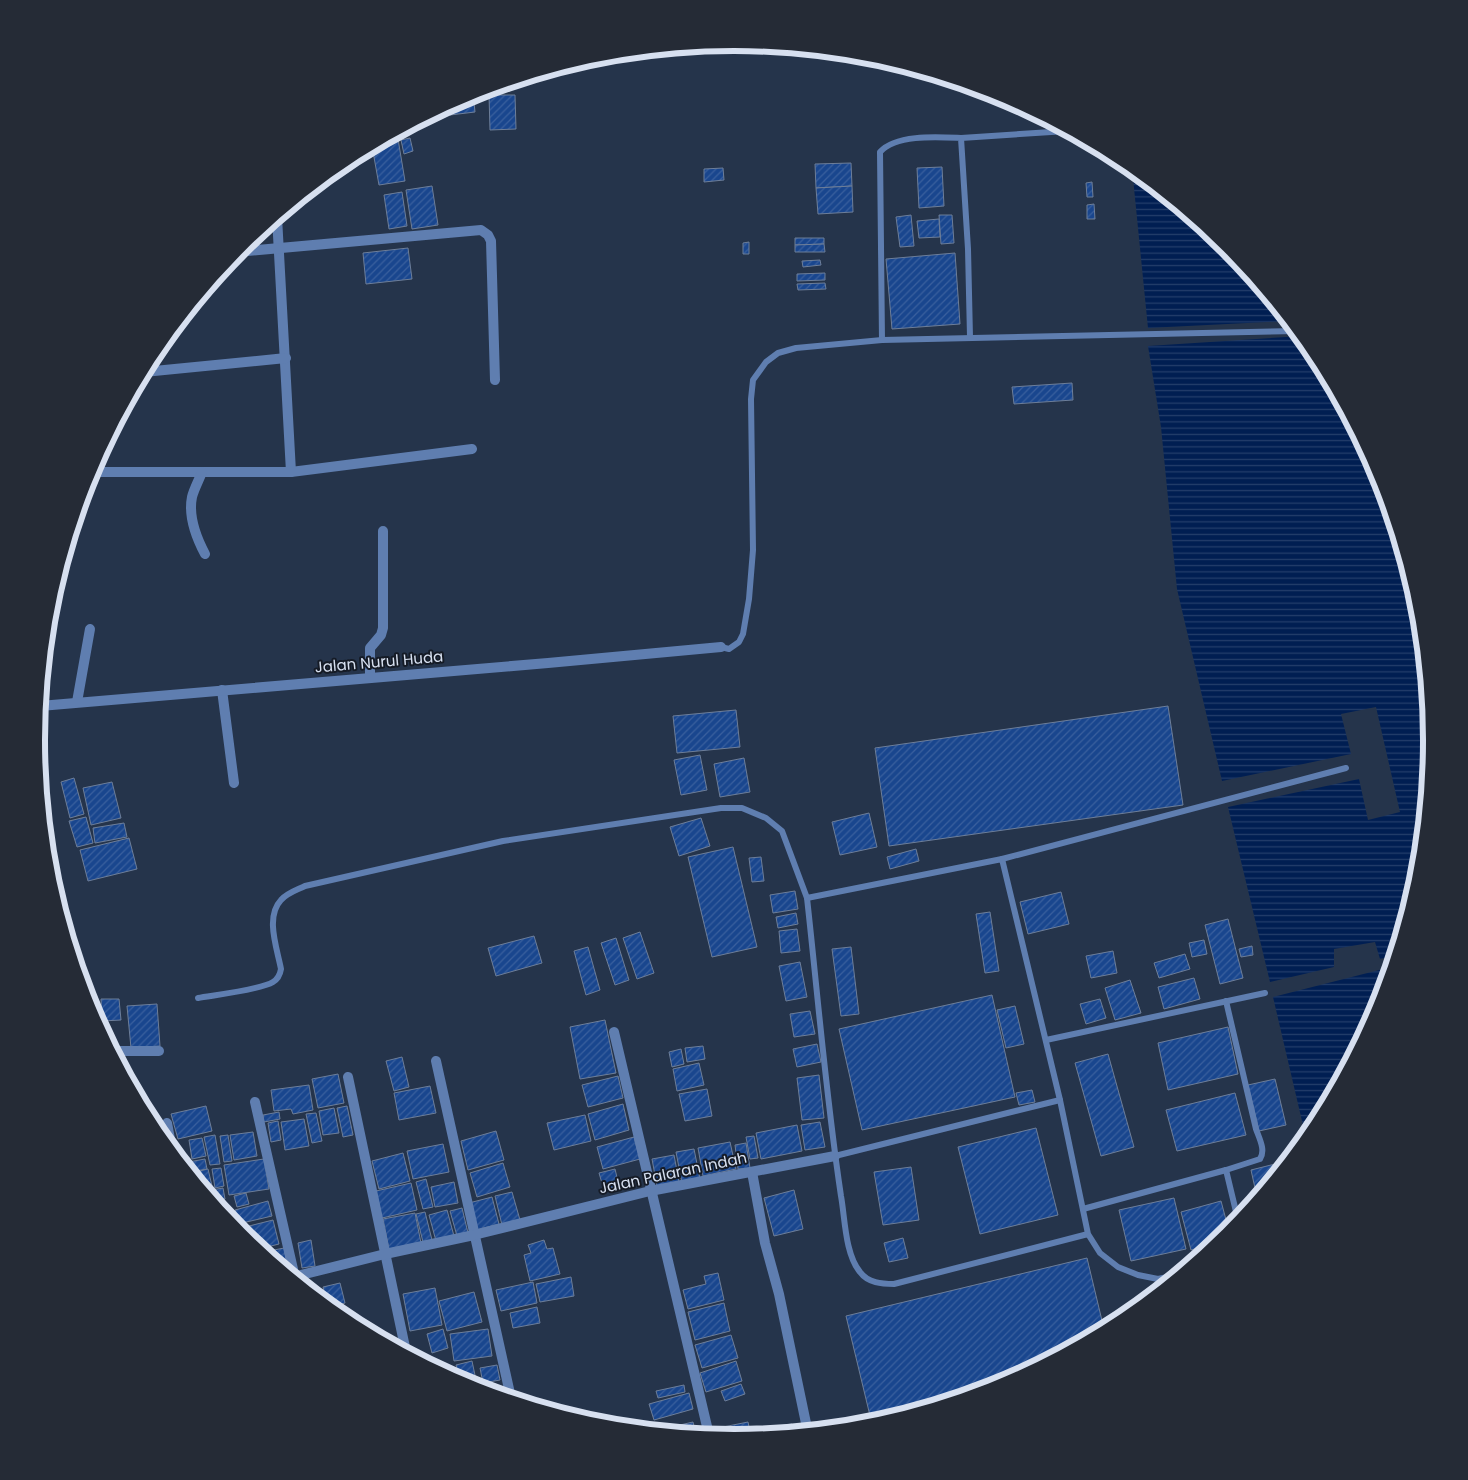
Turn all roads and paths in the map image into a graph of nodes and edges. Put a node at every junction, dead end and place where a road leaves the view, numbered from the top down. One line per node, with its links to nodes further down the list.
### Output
1 (1057, 132): 2 (lane)
2 (961, 138): 7 (lane); 8 (lane)
3 (277, 225): 4 (street)
4 (278, 248): 5 (street); 9 (street); 11 (street)
5 (249, 251)
6 (1289, 332): 7 (lane)
7 (970, 337): 8 (lane)
8 (882, 340): 19 (lane)
9 (286, 358): 10 (street); 15 (street)
10 (152, 371)
11 (495, 380)
12 (472, 449): 15 (street)
13 (99, 472): 14 (street)
14 (202, 472): 15 (street); 17 (street)
15 (291, 472)
16 (383, 530): 20 (street)
17 (205, 554)
18 (90, 628): 22 (street)
19 (720, 647): 20 (street, Jalan Nurul Huda)
20 (370, 677): 21 (street, Jalan Nurul Huda)
21 (222, 690): 22 (street, Jalan Nurul Huda); 25 (street)
22 (78, 702): 23 (street, Jalan Nurul Huda)
23 (46, 705)
24 (1346, 768): 26 (lane)
25 (234, 783)
26 (1002, 860): 27 (lane); 32 (lane)
27 (807, 898): 29 (lane); 41 (lane)
28 (1265, 993): 30 (lane)
29 (198, 998)
30 (1226, 1001): 32 (lane); 42 (lane)
31 (614, 1032): 44 (street)
32 (1046, 1040): 37 (lane)
33 (119, 1051): 34 (street)
34 (159, 1051)
35 (436, 1061): 48 (street)
36 (348, 1077): 49 (street)
37 (1060, 1100): 41 (lane, Jalan Palaran Indah); 45 (lane)
38 (255, 1102): 50 (street)
39 (167, 1123): 40 (street)
40 (169, 1134)
41 (835, 1156): 43 (street, Jalan Palaran Indah); 47 (lane)
42 (1226, 1170): 45 (lane); 46 (lane)
43 (752, 1172): 44 (street, Jalan Palaran Indah); 55 (street)
44 (650, 1191): 48 (street, Jalan Palaran Indah); 56 (street)
45 (1083, 1209): 47 (lane)
46 (1236, 1211)
47 (1088, 1234): 52 (lane)
48 (474, 1236): 49 (street, Jalan Palaran Indah); 54 (street)
49 (384, 1254): 51 (street, Jalan Palaran Indah); 53 (street)
50 (292, 1268)
51 (301, 1275)
52 (1164, 1278)
53 (404, 1345)
54 (509, 1391)
55 (805, 1425)
56 (707, 1428)

